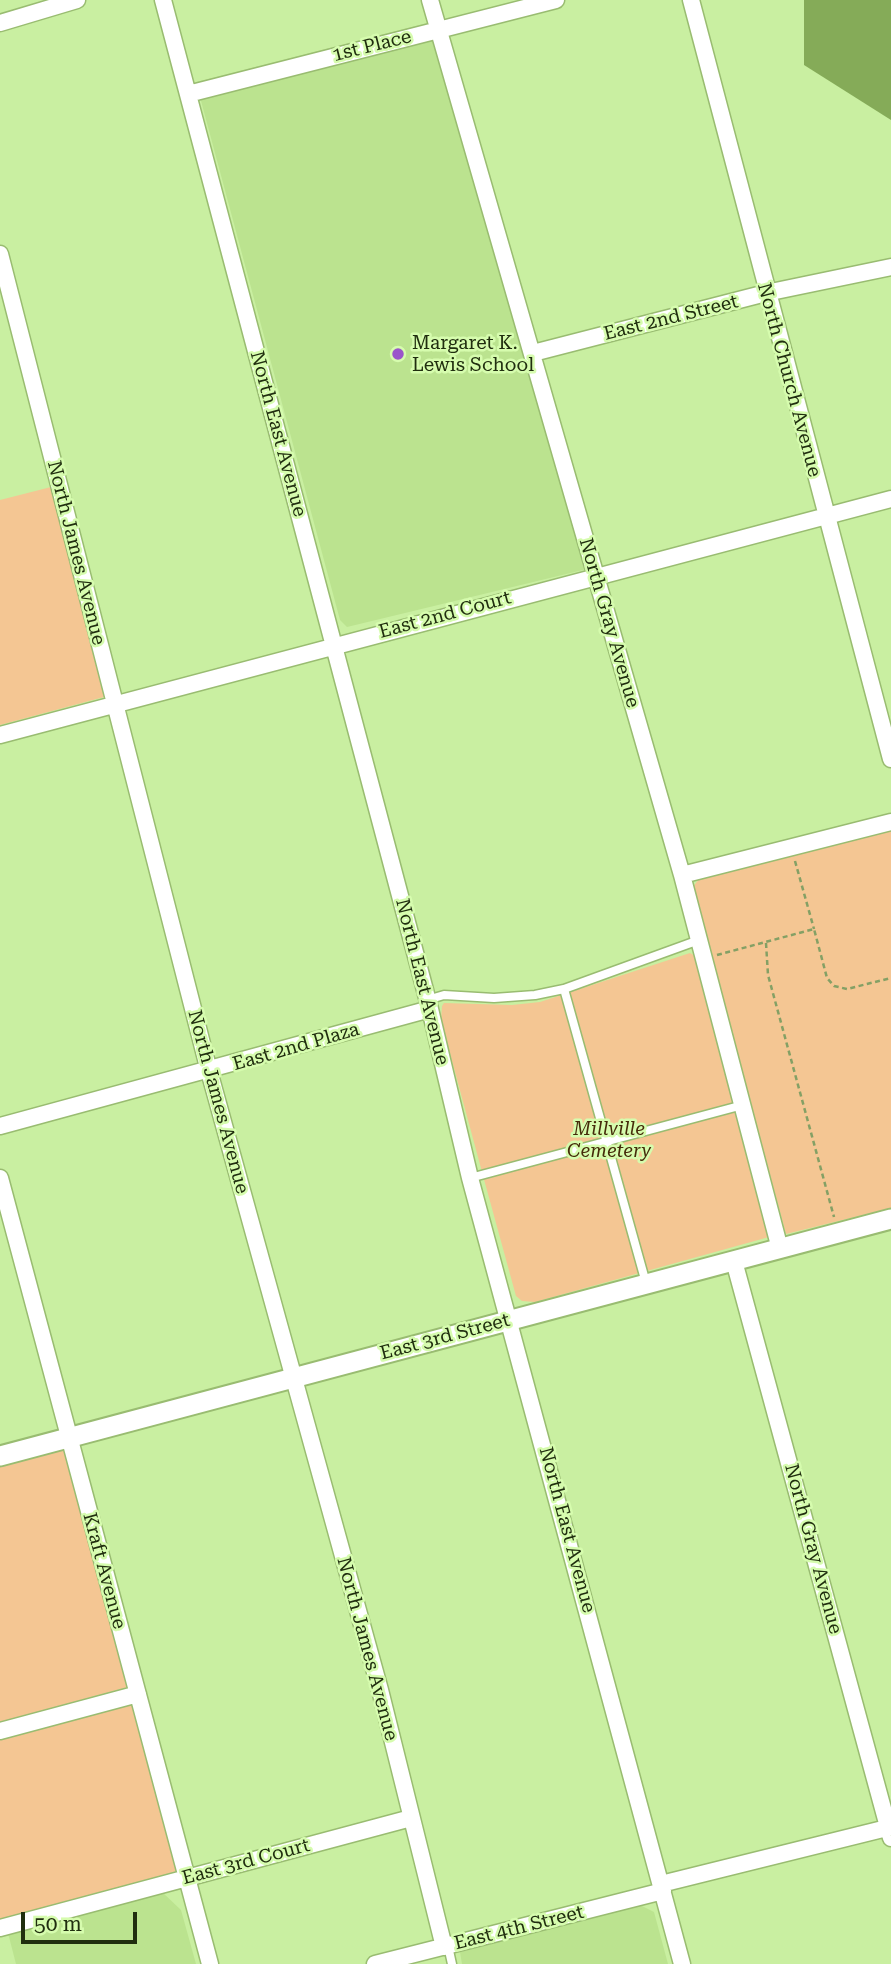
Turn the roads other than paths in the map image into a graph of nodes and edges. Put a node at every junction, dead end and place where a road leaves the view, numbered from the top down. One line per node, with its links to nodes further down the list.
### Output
1 (77, 0): 6 (street)
2 (163, 0): 8 (street, North East Avenue)
3 (430, 0): 7 (street, North Gray Avenue)
4 (556, 0): 7 (street, 1st Place)
5 (691, 0): 11 (street, North Church Avenue)
6 (0, 23)
7 (438, 29): 8 (street, 1st Place); 12 (street, North Gray Avenue)
8 (188, 93): 16 (street, North East Avenue)
9 (0, 254): 17 (street, North James Avenue)
10 (891, 267): 11 (street, East 2nd Street)
11 (766, 293): 12 (street, East 2nd Street); 14 (street, North Church Avenue)
12 (533, 353): 15 (street, North Gray Avenue)
13 (891, 499): 14 (street, East 2nd Court)
14 (826, 515): 15 (street, East 2nd Court); 19 (street, North Church Avenue)
15 (596, 576): 16 (street, East 2nd Court); 21 (street, North Gray Avenue)
16 (334, 644): 17 (street, East 2nd Court); 24 (street, North East Avenue)
17 (114, 704): 18 (street, East 2nd Court); 25 (street, North James Avenue)
18 (0, 735)
19 (891, 759)
20 (891, 822): 21 (street)
21 (682, 875): 22 (street, North Gray Avenue)
22 (699, 940): 23 (lane, East 2nd Plaza); 26 (street, North Gray Avenue)
23 (564, 989): 24 (lane, East 2nd Plaza); 28 (lane)
24 (428, 1004): 25 (street, East 2nd Plaza); 30 (street, North East Avenue)
25 (209, 1071): 27 (street, East 2nd Plaza); 36 (street, North James Avenue)
26 (743, 1105): 28 (lane); 32 (street, North Gray Avenue)
27 (0, 1126)
28 (607, 1140): 30 (lane); 34 (lane)
29 (0, 1178): 37 (street, Kraft Avenue)
30 (470, 1178): 35 (street, North East Avenue)
31 (891, 1219): 32 (street, East 3rd Street)
32 (780, 1249): 33 (street, East 3rd Street)
33 (734, 1261): 34 (street, East 3rd Street); 42 (street, North Gray Avenue)
34 (647, 1284): 35 (street, East 3rd Street)
35 (509, 1320): 36 (street, East 3rd Street); 44 (street, North East Avenue)
36 (293, 1378): 37 (street, East 3rd Street); 41 (street, North James Avenue)
37 (68, 1438): 38 (street, East 3rd Street); 39 (street, Kraft Avenue)
38 (0, 1456)
39 (138, 1694): 40 (street); 43 (street, Kraft Avenue)
40 (0, 1731)
41 (411, 1818): 43 (street, East 3rd Court); 46 (street, North James Avenue)
42 (890, 1831): 44 (street, East 4th Street)
43 (188, 1878): 45 (street, East 3rd Court); 47 (street, Kraft Avenue)
44 (662, 1888): 46 (street, East 4th Street); 50 (street, North East Avenue)
45 (0, 1928)
46 (446, 1947): 48 (street, East 4th Street); 49 (lane)
47 (210, 1964)
48 (375, 1964)
49 (452, 1964)
50 (682, 1964)

